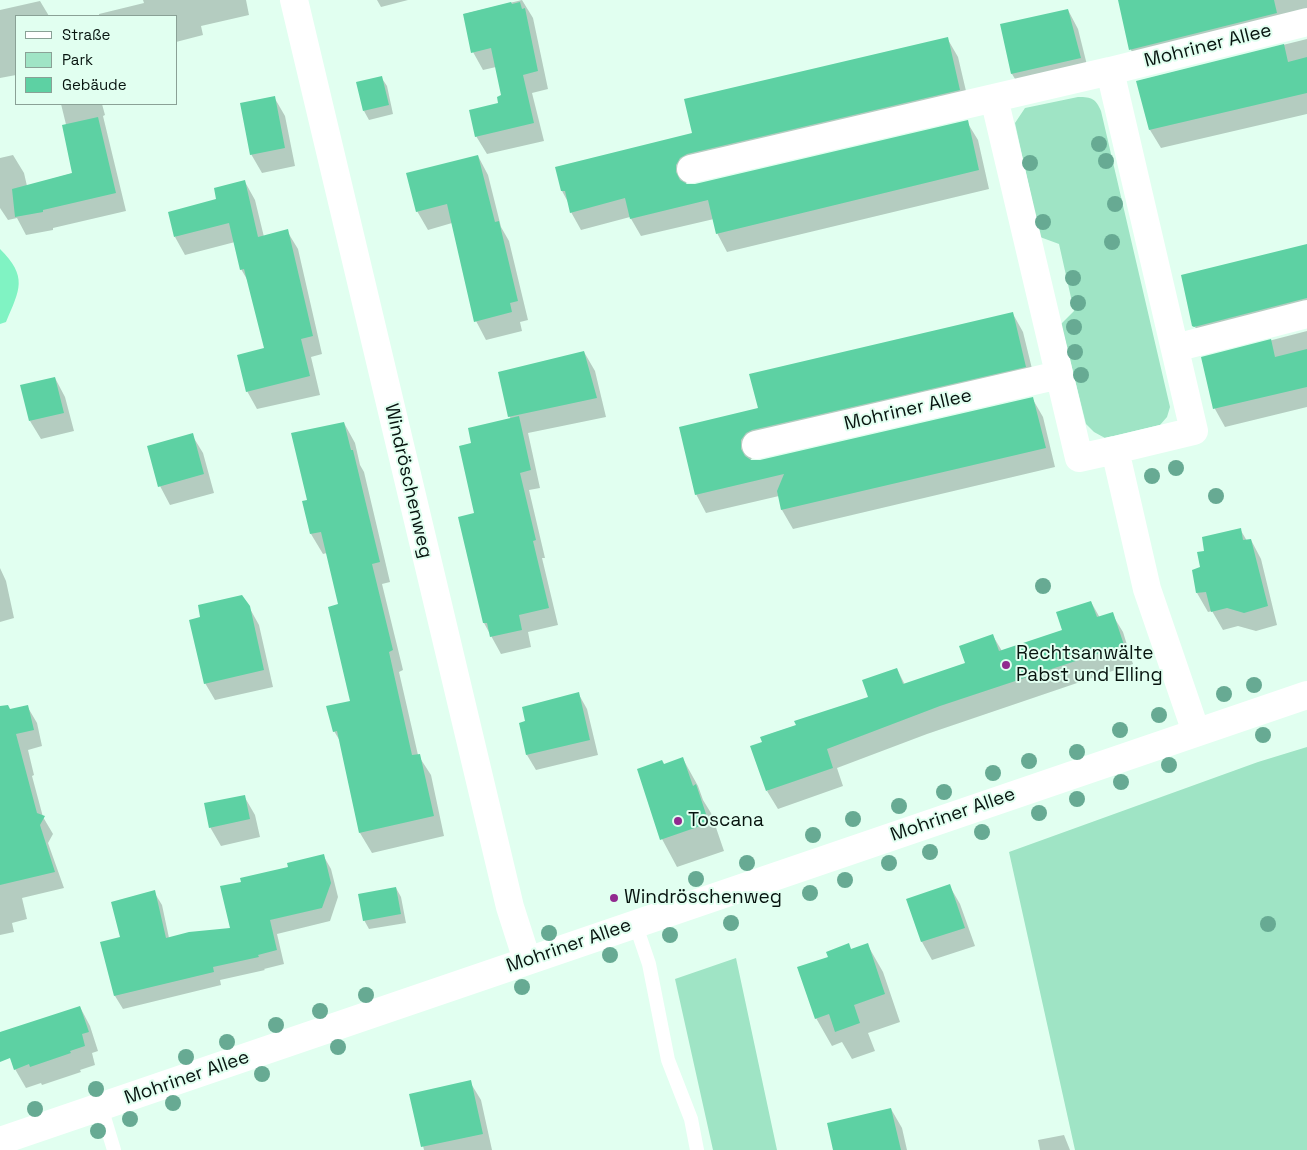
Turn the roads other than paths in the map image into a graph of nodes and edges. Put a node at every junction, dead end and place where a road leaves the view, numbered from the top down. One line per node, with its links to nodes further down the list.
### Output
1 (294, 0): 14 (street, Windröschenweg)
2 (1307, 22): 3 (street, Mohriner Allee)
3 (1110, 70): 4 (street, Mohriner Allee); 7 (street)
4 (994, 98): 5 (street, Mohriner Allee); 8 (street)
5 (691, 169)
6 (1307, 314): 7 (street)
7 (1175, 348): 10 (street)
8 (1059, 375): 9 (street, Mohriner Allee); 10 (street)
9 (756, 445)
10 (1115, 450): 12 (street)
11 (1307, 695): 12 (street, Mohriner Allee)
12 (1196, 732): 13 (street, Mohriner Allee)
13 (635, 923): 14 (street, Mohriner Allee); 18 (lane)
14 (527, 960): 15 (street, Mohriner Allee)
15 (101, 1107): 16 (street, Mohriner Allee); 17 (lane)
16 (0, 1140)
17 (114, 1150)
18 (697, 1150)

